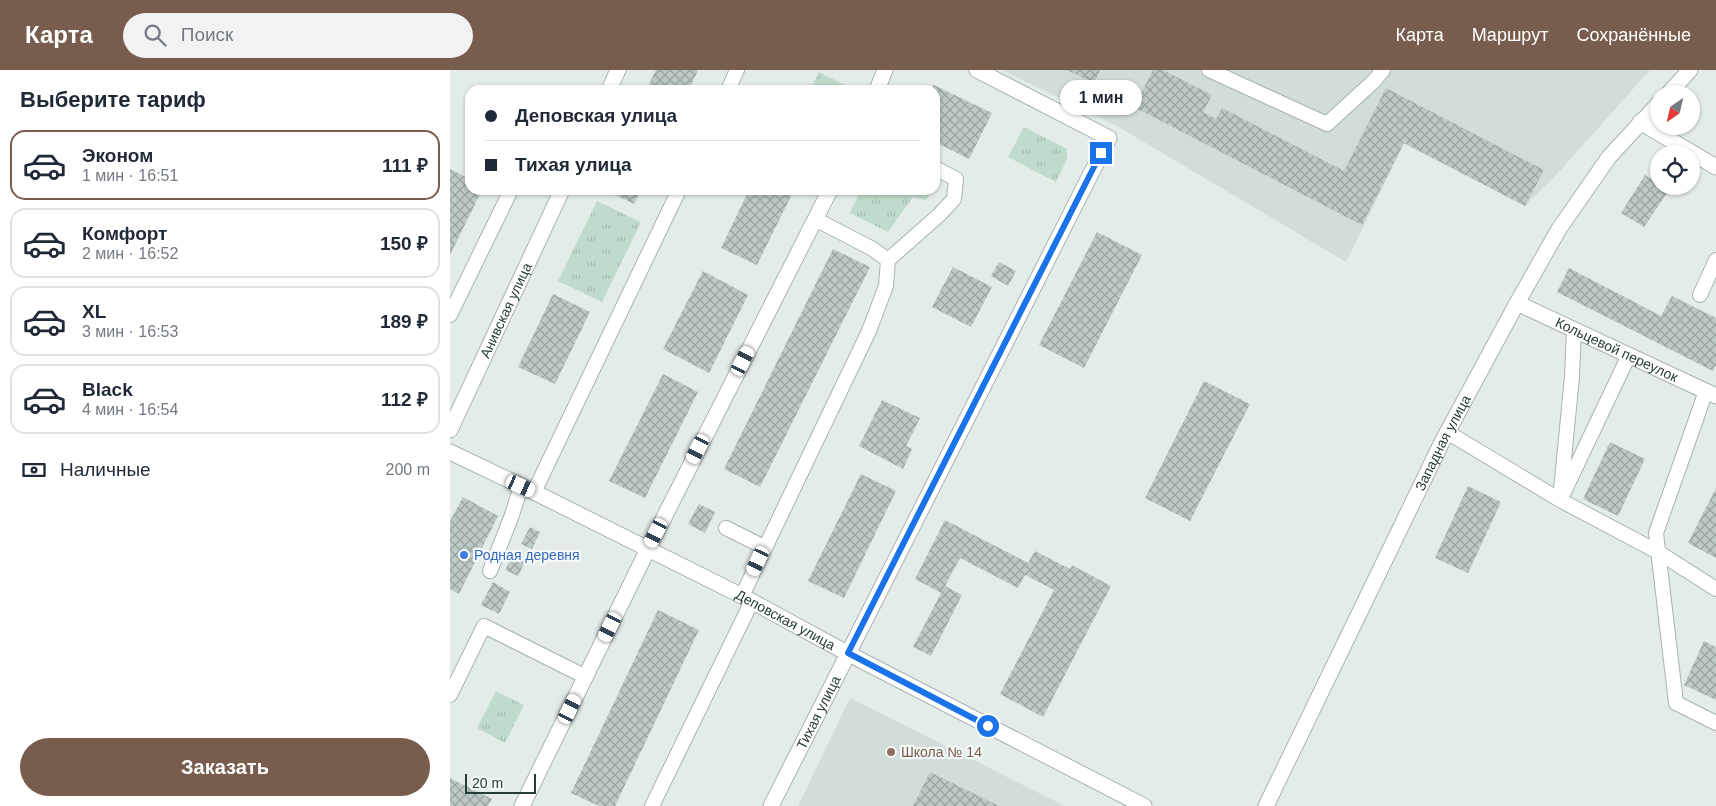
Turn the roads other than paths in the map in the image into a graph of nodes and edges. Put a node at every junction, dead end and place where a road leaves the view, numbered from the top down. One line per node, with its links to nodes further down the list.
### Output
1 (618, 70): 8 (street)
2 (737, 70): 9 (lane)
3 (885, 70): 10 (street)
4 (978, 70): 41 (street, Тихая улица)
5 (1209, 70): 6 (lane)
6 (1383, 70)
7 (1690, 70): 11 (street)
8 (611, 85)
9 (730, 85)
10 (879, 85)
11 (1676, 85)
12 (1650, 112): 13 (street, Западная улица)
13 (1640, 122): 14 (street); 24 (street, Западная улица)
14 (1716, 167)
15 (940, 171): 21 (lane)
16 (509, 195): 25 (lane)
17 (560, 195): 29 (street, Анивская улица)
18 (676, 195): 32 (lane)
19 (827, 195): 20 (street)
20 (815, 219): 21 (lane); 36 (street)
21 (888, 260): 35 (lane)
22 (1716, 260): 23 (lane)
23 (1700, 295)
24 (1517, 303): 26 (street, Кольцевой переулок); 30 (street, Западная улица)
25 (450, 314)
26 (1574, 330): 27 (street, Кольцевой переулок); 33 (lane)
27 (1629, 355): 28 (street, Кольцевой переулок); 33 (lane)
28 (1711, 394): 37 (lane)
29 (450, 430)
30 (1447, 432): 33 (lane); 49 (street, Западная улица)
31 (450, 452): 32 (street, Деповская улица)
32 (527, 489): 36 (street, Деповская улица); 38 (lane)
33 (1560, 500): 37 (lane)
34 (726, 528): 35 (lane)
35 (764, 547): 40 (lane)
36 (648, 548): 40 (street, Деповская улица); 42 (street)
37 (1658, 552): 39 (lane); 44 (lane)
38 (490, 571)
39 (1716, 588)
40 (747, 598): 41 (street, Деповская улица); 46 (lane)
41 (848, 653): 47 (street, Тихая улица); 48 (street, Деповская улица)
42 (586, 677): 43 (lane); 45 (street)
43 (450, 695)
44 (1716, 723)
45 (522, 806)
46 (652, 806)
47 (771, 806)
48 (1144, 806)
49 (1266, 806)

